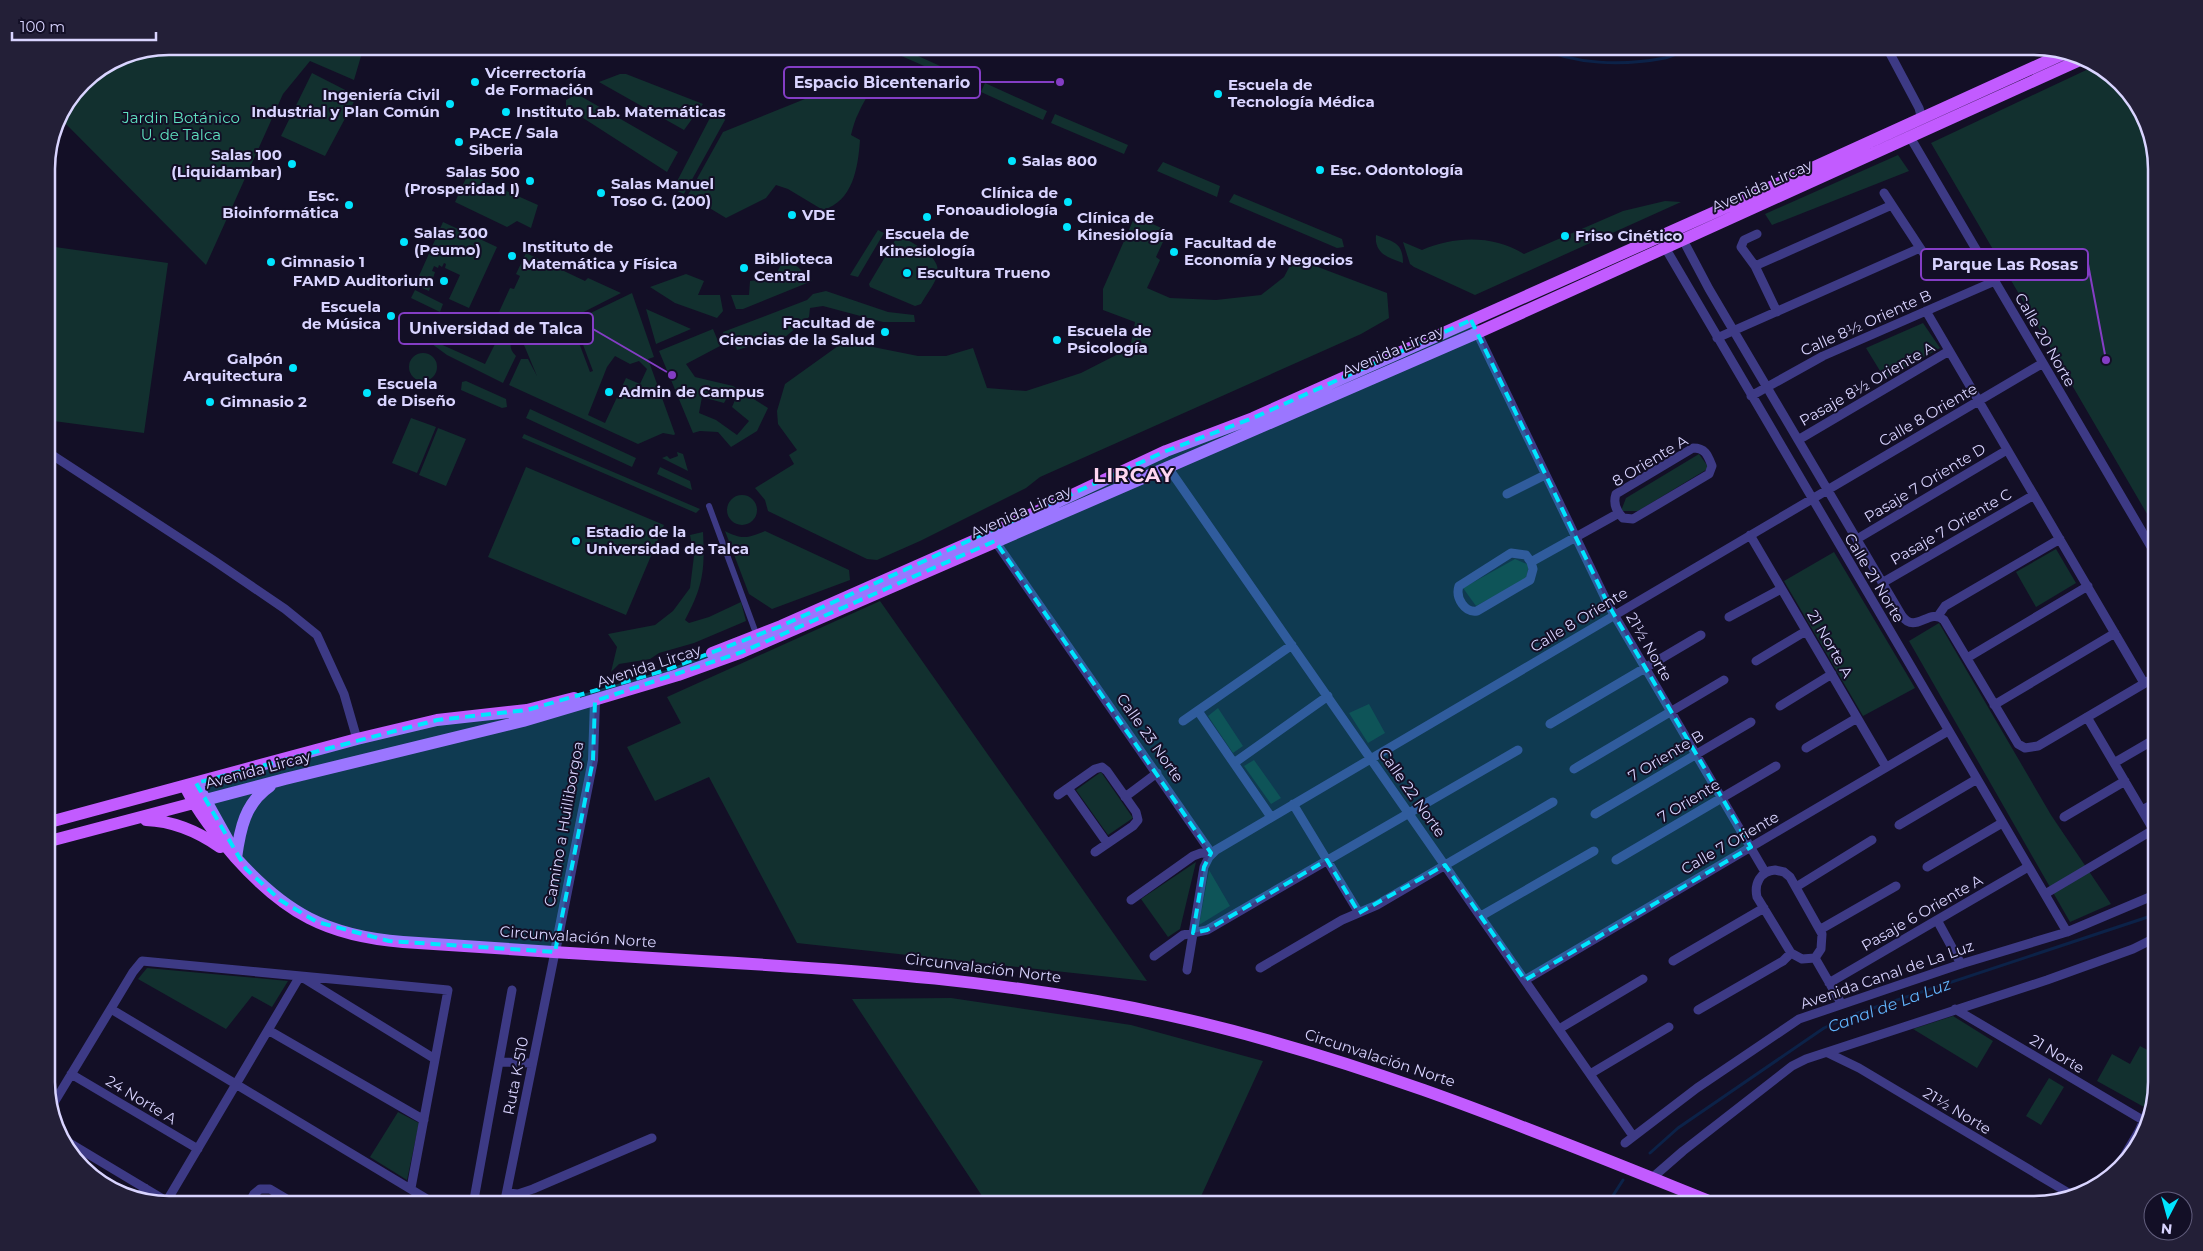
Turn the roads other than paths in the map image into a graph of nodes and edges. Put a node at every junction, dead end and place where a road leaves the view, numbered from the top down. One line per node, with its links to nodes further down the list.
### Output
1 (1891, 55): 4 (street)
2 (2056, 57): 4 (main road, Avenida Lircay)
3 (2074, 63): 5 (main road, Avenida Lircay)
4 (1922, 119): 10 (main road, Avenida Lircay)
5 (1910, 137): 9 (main road, Avenida Lircay); 16 (street, Calle 20 Norte)
6 (1884, 193): 7 (street)
7 (1892, 205): 11 (street); 12 (street)
8 (1756, 234): 12 (street)
9 (1682, 238): 10 (main road, Avenida Lircay); 14 (street)
10 (1662, 242): 15 (street, Calle 21 Norte); 19 (main road, Avenida Lircay); 21 (main road, Avenida Lircay)
11 (1920, 248): 13 (street); 18 (street)
12 (1755, 266): 18 (street)
13 (1934, 269)
14 (1700, 272): 15 (street); 20 (street)
15 (1684, 281): 22 (street, Calle 21 Norte)
16 (1995, 281): 17 (street, Calle 8½ Oriente B); 24 (street, Calle 20 Norte)
17 (1926, 311): 23 (street); 25 (street, Calle 8½ Oriente B)
18 (1777, 312): 20 (street)
19 (1471, 320): 21 (street, 21½ Norte); 30 (main road, Avenida Lircay)
20 (1735, 331): 22 (street); 25 (street)
21 (1477, 333): 32 (main road, Avenida Lircay); 33 (street, 21½ Norte)
22 (1717, 338): 26 (street, Calle 21 Norte)
23 (1949, 351): 27 (street); 28 (street, Pasaje 8½ Oriente A)
24 (2043, 363): 27 (street, Calle 8 Oriente); 45 (street, Calle 20 Norte)
25 (1767, 387): 26 (street, Calle 8½ Oriente B); 28 (street)
26 (1751, 396): 37 (street, Calle 21 Norte)
27 (1978, 401): 29 (street); 34 (street, Calle 8 Oriente)
28 (1798, 440): 34 (street)
29 (2008, 450): 36 (street); 44 (street, Pasaje 7 Oriente D)
30 (1166, 452): 32 (main road); 56 (main road, Avenida Lircay)
31 (55, 458): 77 (street)
32 (1168, 466): 43 (main road, Avenida Lircay); 57 (street, Calle 22 Norte)
33 (1545, 475): 35 (street); 41 (street, 21½ Norte)
34 (1827, 490): 37 (street, Calle 8 Oriente); 44 (street)
35 (1507, 494)
36 (2034, 495): 42 (street); 47 (street, Pasaje 7 Oriente C)
37 (1812, 499): 40 (street, Calle 8 Oriente); 76 (street, Calle 21 Norte)
38 (709, 506): 56 (street)
39 (1618, 514): 39 (street, 8 Oriente A); 41 (street, 8 Oriente A)
40 (1750, 535): 49 (street, 21 Norte A); 50 (street, Calle 8 Oriente)
41 (1576, 538): 46 (street, 8 Oriente A); 50 (street, 21½ Norte)
42 (2060, 539): 48 (street); 51 (street)
43 (995, 540): 66 (main road, Avenida Lircay); 88 (street, Calle 23 Norte)
44 (1857, 540): 47 (street)
45 (2148, 542)
46 (1531, 562): 46 (street)
47 (1882, 583): 51 (street)
48 (2088, 586): 54 (street); 58 (street)
49 (1781, 589): 52 (street); 53 (street, 21 Norte A)
50 (1614, 615): 60 (street, 21½ Norte); 82 (street, Calle 8 Oriente)
51 (1938, 616): 58 (street)
52 (1730, 617)
53 (1806, 631): 59 (street); 61 (street, 21 Norte A)
54 (2115, 633): 64 (street); 67 (street)
55 (1701, 635): 60 (street)
56 (757, 636): 77 (main road, Avenida Lircay)
57 (1292, 645): 65 (street, Calle 22 Norte); 69 (street)
58 (1967, 658): 67 (street)
59 (1756, 661)
60 (1645, 668): 70 (street, 21½ Norte); 75 (street)
61 (1832, 674): 68 (street); 72 (street, 21 Norte A)
62 (1724, 680): 70 (street)
63 (2148, 681): 64 (street)
64 (2144, 683): 71 (street)
65 (1328, 696): 82 (street, Calle 22 Norte); 83 (street)
66 (595, 701): 89 (main road, Avenida Lircay); 139 (street, Camino a Huilliborgoa)
67 (1994, 705): 71 (street)
68 (1780, 706)
69 (1198, 711): 73 (street); 83 (street)
70 (1671, 711): 81 (street, 21½ Norte); 87 (street)
71 (2087, 717): 84 (street)
72 (1857, 718): 79 (street); 86 (street, 21 Norte A)
73 (1183, 721)
74 (1751, 722): 81 (street, 7 Oriente B)
75 (1550, 724)
76 (1948, 731): 86 (street, Calle 7 Oriente); 90 (street, Calle 21 Norte)
77 (357, 739): 92 (main road, Avenida Lircay)
78 (2148, 743): 84 (street)
79 (1806, 748)
80 (1518, 750): 102 (street)
81 (1696, 754): 96 (street, 21½ Norte); 103 (street, 7 Oriente B)
82 (1371, 758): 99 (street, Calle 8 Oriente); 102 (street, Calle 22 Norte)
83 (1234, 762): 104 (street)
84 (2114, 763): 91 (street)
85 (1776, 766): 96 (street, 7 Oriente)
86 (1886, 767): 115 (street, Calle 7 Oriente)
87 (1574, 768)
88 (1157, 773): 95 (street); 118 (street, Calle 23 Norte)
89 (285, 779): 97 (main road, Avenida Lircay); 119 (main road)
90 (1977, 780): 109 (street, Calle 21 Norte); 110 (street)
91 (2125, 781): 101 (street); 105 (street)
92 (190, 784): 97 (main road, Circunvalación Norte); 107 (main road, Avenida Lircay)
93 (1068, 788): 94 (street); 95 (street); 114 (street)
94 (1058, 795)
95 (1125, 797): 114 (street)
96 (1722, 798): 115 (street, 21½ Norte); 121 (street, 7 Oriente)
97 (200, 802): 106 (main road, Avenida Lircay); 119 (main road, Circunvalación Norte)
98 (1554, 802): 122 (street)
99 (1293, 804): 104 (street, Calle 8 Oriente); 120 (street)
100 (2148, 807): 101 (street)
101 (2142, 810): 108 (street)
102 (1409, 813): 120 (street); 122 (street, Calle 22 Norte)
103 (1595, 814)
104 (1272, 817): 118 (street, Calle 8 Oriente)
105 (2064, 818)
106 (136, 819): 112 (main road, Avenida Lircay); 119 (main road)
107 (55, 821)
108 (2148, 821)
109 (2002, 823): 123 (street, Calle 21 Norte); 124 (street)
110 (1899, 825)
111 (2148, 837): 128 (street)
112 (55, 840)
113 (1872, 840): 127 (street)
114 (1107, 843): 117 (street)
115 (1751, 847): 125 (street, 21½ Norte); 149 (street, Calle 7 Oriente)
116 (1594, 851): 133 (street)
117 (1094, 852)
118 (1212, 854): 130 (street, Calle 8 Oriente); 137 (street)
119 (236, 858): 139 (main road, Circunvalación Norte)
120 (1326, 860): 132 (street); 137 (street)
121 (1616, 860)
122 (1445, 865): 132 (street); 133 (street, Calle 22 Norte)
123 (2028, 867): 128 (street, Calle 21 Norte); 134 (street, Pasaje 6 Oriente A)
124 (1927, 868)
125 (1765, 872): 127 (street); 131 (street)
126 (1896, 886): 135 (street)
127 (1796, 887): 135 (street)
128 (2045, 894): 136 (street, Calle 21 Norte)
129 (2148, 898): 136 (street, Avenida Canal de La Luz)
130 (1131, 900)
131 (1764, 908): 140 (street); 143 (street)
132 (1359, 913): 145 (street)
133 (1481, 916): 149 (street, Calle 22 Norte)
134 (1937, 920): 144 (street); 150 (street, Pasaje 6 Oriente A)
135 (1821, 929): 142 (street)
136 (2067, 932): 144 (street, Avenida Canal de La Luz)
137 (1193, 933): 141 (street); 146 (street)
138 (2148, 941): 154 (street)
139 (555, 952): 162 (street, Ruta K-510); 174 (main road, Circunvalación Norte)
140 (1791, 953): 142 (street); 155 (street)
141 (1154, 956)
142 (1815, 958): 150 (street)
143 (1673, 961)
144 (1961, 964): 152 (street, Avenida Canal de La Luz)
145 (1260, 968)
146 (1187, 970)
147 (300, 976): 153 (street); 158 (street); 160 (street); 160 (street)
148 (1643, 979): 157 (street)
149 (1525, 980): 157 (street, Calle 22 Norte)
150 (1830, 983): 152 (street)
151 (512, 990): 161 (street)
152 (1841, 1003): 169 (street, Avenida Canal de La Luz)
153 (111, 1009): 163 (street); 165 (street)
154 (1955, 1009): 159 (street); 167 (street, 21 Norte)
155 (1698, 1010)
156 (1669, 1027): 164 (street)
157 (1559, 1029): 164 (street, Calle 22 Norte)
158 (268, 1030): 165 (street); 168 (street)
159 (1828, 1053): 174 (street); 177 (street, 21½ Norte)
160 (435, 1058): 168 (street)
161 (498, 1062): 162 (street); 185 (street)
162 (532, 1063): 179 (street, Ruta K-510)
163 (71, 1074): 166 (street); 173 (street, 24 Norte A)
164 (1590, 1074): 169 (street, Calle 22 Norte)
165 (236, 1084): 173 (street); 176 (street)
166 (56, 1099)
167 (2141, 1119)
168 (424, 1120): 176 (street)
169 (1633, 1136): 171 (street, Avenida Canal de La Luz)
170 (652, 1138): 179 (street)
171 (1626, 1143)
172 (75, 1146): 175 (street)
173 (198, 1149): 181 (street)
174 (1652, 1178): 187 (main road, Circunvalación Norte)
175 (145, 1188): 178 (street); 180 (street)
176 (411, 1188): 184 (street)
177 (2066, 1191)
178 (142, 1193)
179 (507, 1193): 186 (street, Ruta K-510)
180 (156, 1195)
181 (172, 1196)
182 (253, 1196): 183 (street)
183 (282, 1196)
184 (423, 1196)
185 (475, 1196)
186 (506, 1196)
187 (1697, 1196)

